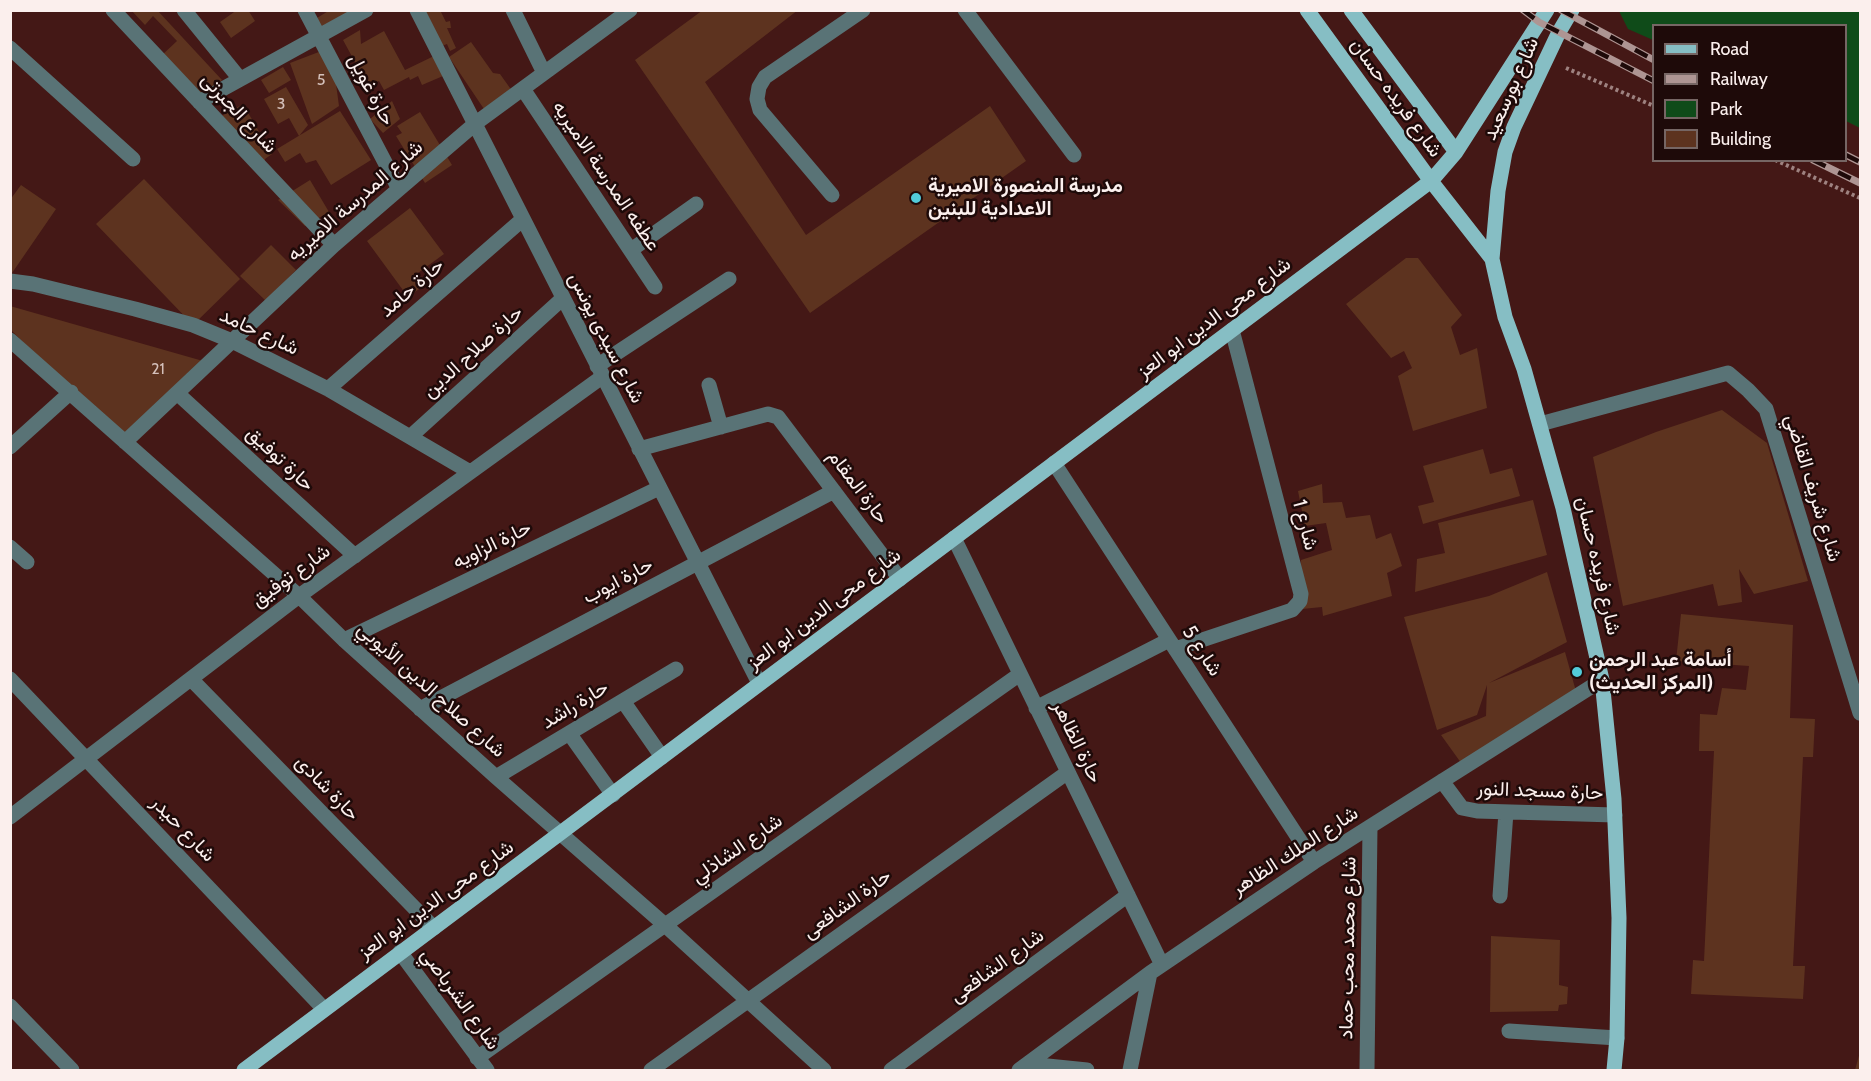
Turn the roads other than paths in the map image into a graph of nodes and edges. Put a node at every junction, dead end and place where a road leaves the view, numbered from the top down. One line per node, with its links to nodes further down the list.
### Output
1 (112, 10): 19 (street, شارع الجبرتى)
2 (184, 10): 17 (street)
3 (305, 10): 14 (street, حارة غويل)
4 (366, 10): 14 (street)
5 (417, 10): 20 (street, شارع سيدى يونس)
6 (513, 10): 16 (street)
7 (630, 10): 16 (street, شارع المدرسة الاميريه)
8 (863, 10): 26 (street)
9 (965, 10): 22 (street)
10 (1307, 10): 24 (main road, شارع فريده حسان)
11 (1351, 10): 21 (main road, شارع فريده حسان)
12 (1547, 10): 21 (main road, شارع بورسعيد)
13 (1572, 10): 31 (main road, شارع بورسعيد)
14 (318, 36): 17 (street); 25 (street, حارة غويل)
15 (10, 48): 23 (street)
16 (544, 74): 18 (street, شارع المدرسة الاميريه)
17 (240, 79): 19 (street)
18 (523, 89): 20 (street, شارع المدرسة الاميريه); 30 (street, عطفه المدرسة الاميريه)
19 (199, 102): 29 (street, شارع الجبرتى)
20 (476, 123): 25 (street, شارع المدرسة الاميريه); 28 (street, شارع سيدى يونس)
21 (1456, 152): 24 (main road, شارع بورسعيد)
22 (1074, 155)
23 (133, 159)
24 (1431, 181): 31 (main road, شارع فريده حسان); 36 (main road, شارع محى الدين ابو العز)
25 (399, 189): 29 (street, شارع المدرسة الاميريه)
26 (832, 195)
27 (696, 204): 30 (street)
28 (523, 219): 35 (street, شارع سيدى يونس); 41 (street, حارة حامد)
29 (334, 245): 38 (street, شارع المدرسة الاميريه)
30 (631, 250): 34 (street, عطفه المدرسة الاميريه)
31 (1492, 259): 44 (main road, شارع فريده حسان)
32 (729, 279): 39 (street, شارع توفيق)
33 (10, 281): 38 (street, شارع حامد)
34 (655, 287)
35 (562, 299): 39 (street, شارع سيدى يونس); 46 (street, حارة صلاح الدين)
36 (1232, 330): 50 (main road, شارع محى الدين ابو العز); 62 (street, شارع 1)
37 (10, 340): 42 (street, شارع صلاح الدين الأيوبي)
38 (232, 341): 41 (street, شارع حامد); 43 (street, شارع المدرسة الاميريه)
39 (599, 371): 49 (street, شارع سيدى يونس); 51 (street, شارع توفيق)
40 (709, 385): 45 (street)
41 (328, 389): 46 (street, شارع حامد)
42 (71, 392): 47 (street, شارع صلاح الدين الأيوبي); 48 (street)
43 (177, 393): 47 (street, شارع المدرسة الاميريه); 56 (street, حارة توفيق)
44 (1540, 424): 67 (main road, شارع فريده حسان); 72 (street, شارع شريف القاضي)
45 (721, 427): 49 (street); 53 (street, حارة المقام)
46 (411, 436): 51 (street, شارع حامد)
47 (125, 442): 60 (street, شارع صلاح الدين الأيوبي)
48 (10, 447)
49 (639, 449): 52 (street, شارع سيدى يونس)
50 (1054, 463): 54 (main road, شارع محى الدين ابو العز); 62 (street, شارع 5)
51 (470, 472): 56 (street, شارع توفيق)
52 (659, 488): 58 (street, شارع سيدى يونس); 61 (street, حارة الزاويه)
53 (834, 491): 58 (street, حارة ايوب); 59 (street, حارة المقام)
54 (954, 538): 59 (main road, شارع محى الدين ابو العز); 64 (street, حارة الظاهر)
55 (10, 547): 57 (street)
56 (354, 556): 60 (street, شارع توفيق)
57 (27, 562)
58 (698, 563): 68 (street, شارع سيدى يونس); 71 (street, حارة ايوب)
59 (900, 579): 68 (main road, شارع محى الدين ابو العز)
60 (299, 596): 61 (street, شارع صلاح الدين الأيوبي); 66 (street, شارع توفيق)
61 (344, 640): 71 (street, شارع صلاح الدين الأيوبي)
62 (1172, 645): 70 (street); 85 (street, شارع 5)
63 (676, 669): 69 (street, حارة راشد)
64 (1020, 674): 70 (street, حارة الظاهر); 88 (street, شارع الشاذلي)
65 (10, 679): 75 (street, شارع حيدر)
66 (191, 679): 75 (street, شارع توفيق); 89 (street, حارة شادى)
67 (1602, 680): 78 (street, شارع الملك الظاهر); 81 (main road, شارع فريده حسان)
68 (759, 683): 74 (main road, شارع محى الدين ابو العز)
69 (623, 701): 73 (street, حارة راشد); 74 (street)
70 (1036, 708): 76 (street, حارة الظاهر)
71 (420, 709): 77 (street, شارع صلاح الدين الأيوبي)
72 (1860, 712)
73 (569, 733): 77 (street, حارة راشد); 79 (street)
74 (662, 757): 79 (main road, شارع محى الدين ابو العز)
75 (87, 759): 82 (street, شارع توفيق); 94 (street, شارع حيدر)
76 (1068, 772): 86 (street, حارة الظاهر); 92 (street, حارة الشافعى)
77 (496, 777): 84 (street, شارع صلاح الدين الأيوبي)
78 (1442, 781): 80 (street, حارة مسجد النور); 83 (street, شارع الملك الظاهر)
79 (613, 795): 84 (main road, شارع محى الدين ابو العز)
80 (1506, 812): 81 (street, حارة مسجد النور); 87 (street)
81 (1615, 815): 96 (main road, شارع فريده حسان)
82 (10, 817)
83 (1370, 827): 85 (street, شارع الملك الظاهر); 107 (street, شارع محمد محب حماد)
84 (560, 835): 88 (street, شارع صلاح الدين الأيوبي); 89 (main road, شارع محى الدين ابو العز)
85 (1314, 862): 91 (street, شارع الملك الظاهر)
86 (1128, 895): 91 (street, حارة الظاهر); 104 (street, شارع الشافعى)
87 (1500, 896)
88 (665, 925): 92 (street, شارع صلاح الدين الأيوبي); 97 (street, شارع الشاذلي)
89 (434, 928): 90 (main road, شارع محى الدين ابو العز)
90 (400, 952): 94 (main road, شارع محى الدين ابو العز); 97 (street, شارع الشرباصي)
91 (1156, 969): 98 (street, شارع الملك الظاهر); 106 (street)
92 (748, 1001): 99 (street, حارة الشافعى); 103 (street, شارع صلاح الدين الأيوبي)
93 (10, 1006): 100 (street)
94 (324, 1009): 101 (main road, شارع محى الدين ابو العز)
95 (1509, 1031): 96 (street)
96 (1617, 1038): 108 (main road, شارع فريده حسان)
97 (477, 1058): 102 (street, شارع الشرباصي)
98 (1023, 1067): 105 (street)
99 (659, 1068)
100 (72, 1071)
101 (244, 1071)
102 (487, 1071)
103 (824, 1071)
104 (891, 1071)
105 (1087, 1071)
106 (1130, 1071)
107 (1367, 1071)
108 (1614, 1071)

